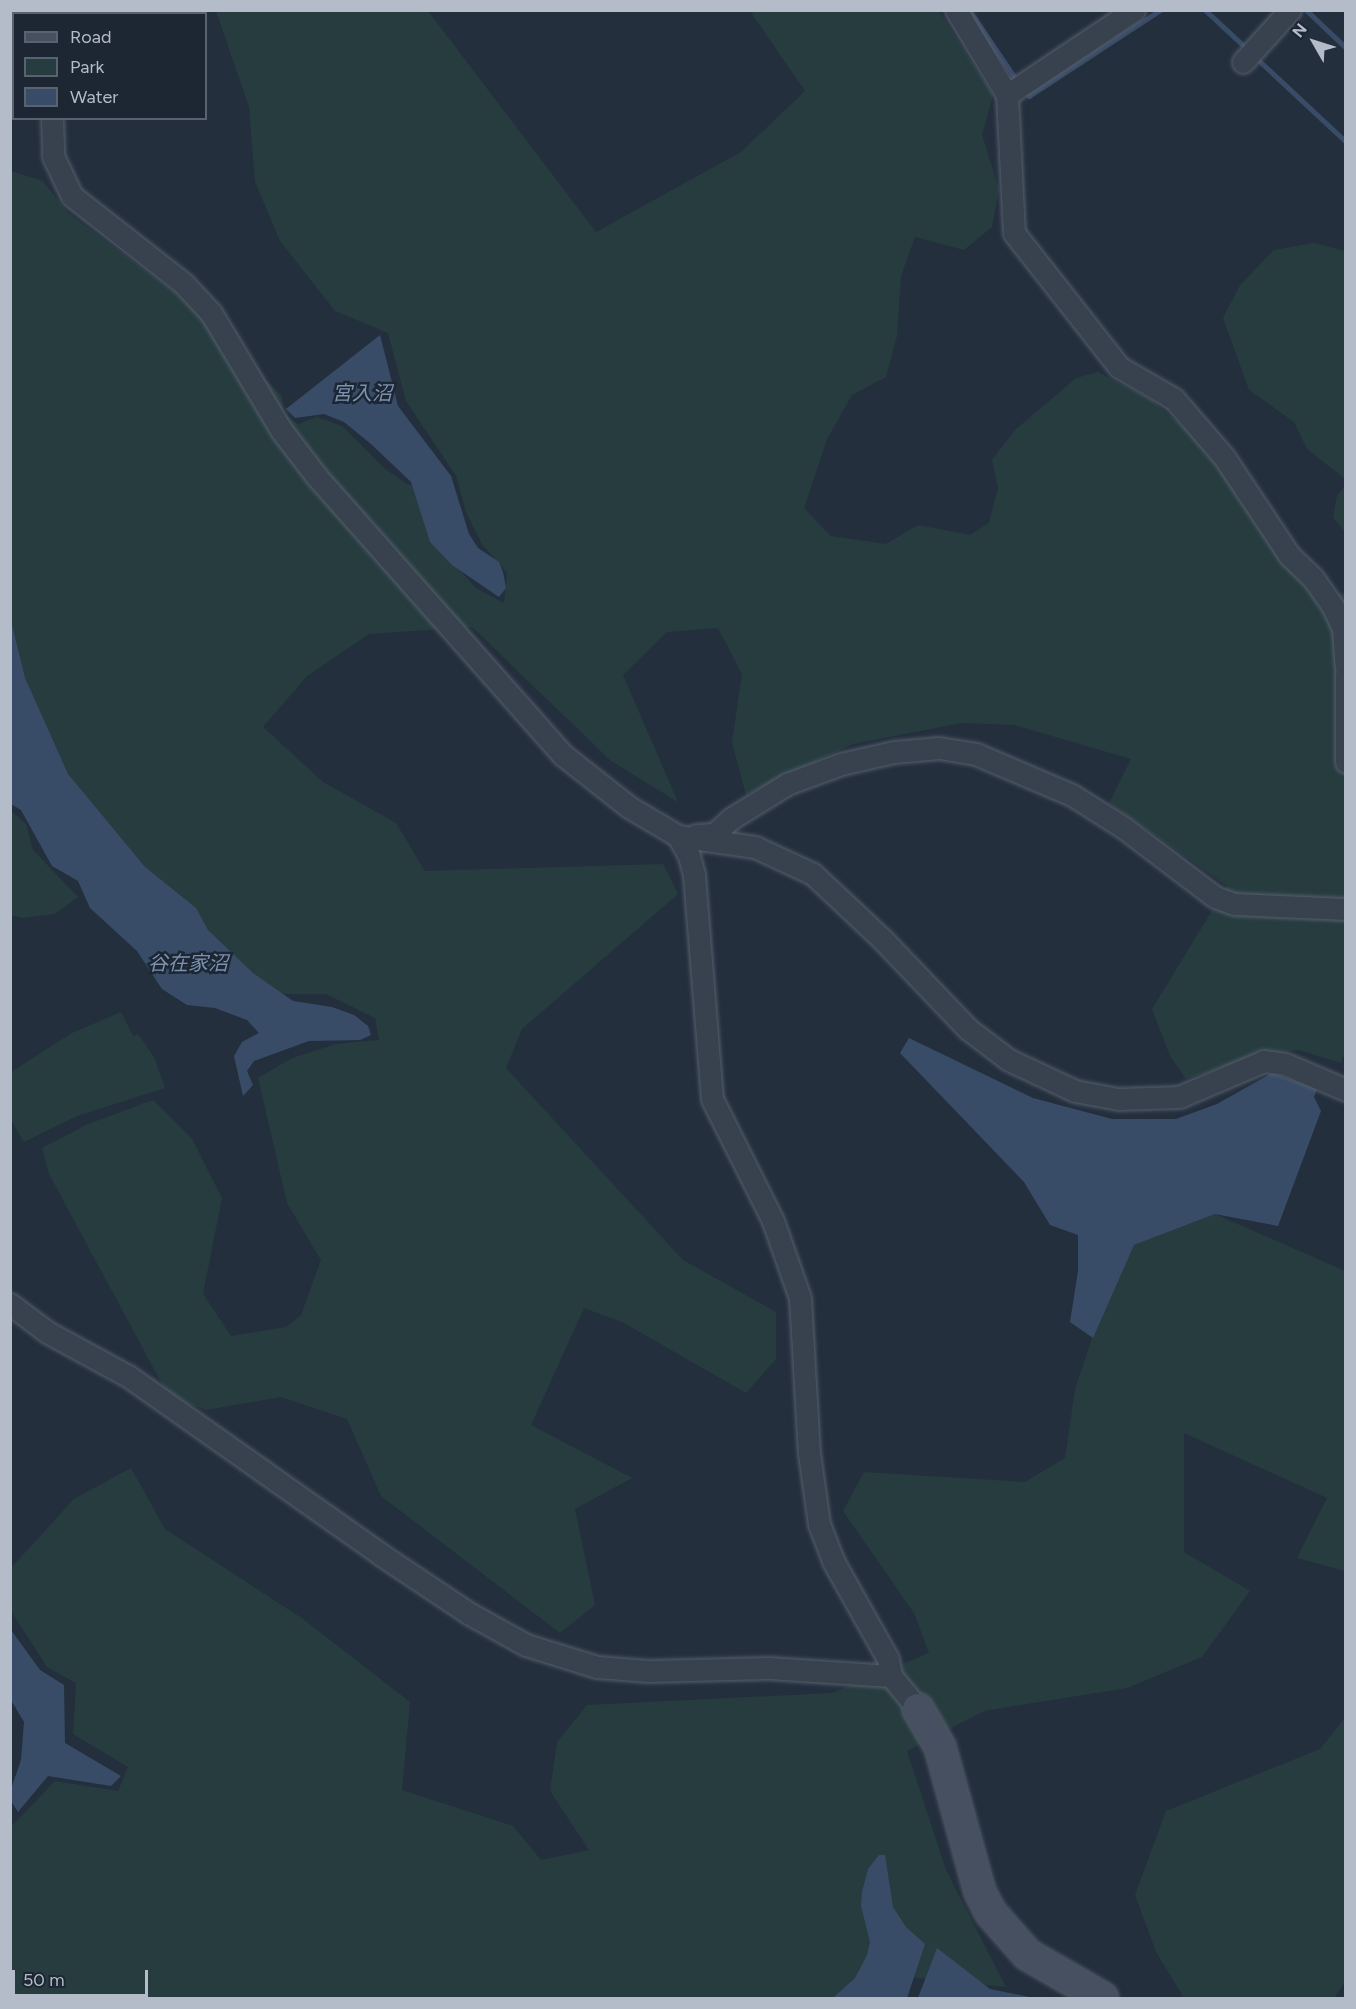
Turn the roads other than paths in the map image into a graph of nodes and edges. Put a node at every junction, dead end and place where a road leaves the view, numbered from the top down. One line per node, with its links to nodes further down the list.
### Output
1 (956, 10): 5 (street)
2 (1134, 10): 5 (street)
3 (1290, 10): 4 (street)
4 (1243, 62)
5 (1007, 95): 7 (street)
6 (52, 120): 10 (street)
7 (1346, 667)
8 (1346, 674): 9 (street)
9 (1346, 762)
10 (678, 836): 11 (street); 12 (street); 14 (street)
11 (1346, 909)
12 (1346, 1090)
13 (10, 1304): 14 (street)
14 (891, 1676): 15 (street)
15 (918, 1709): 16 (street)
16 (1103, 1998)

